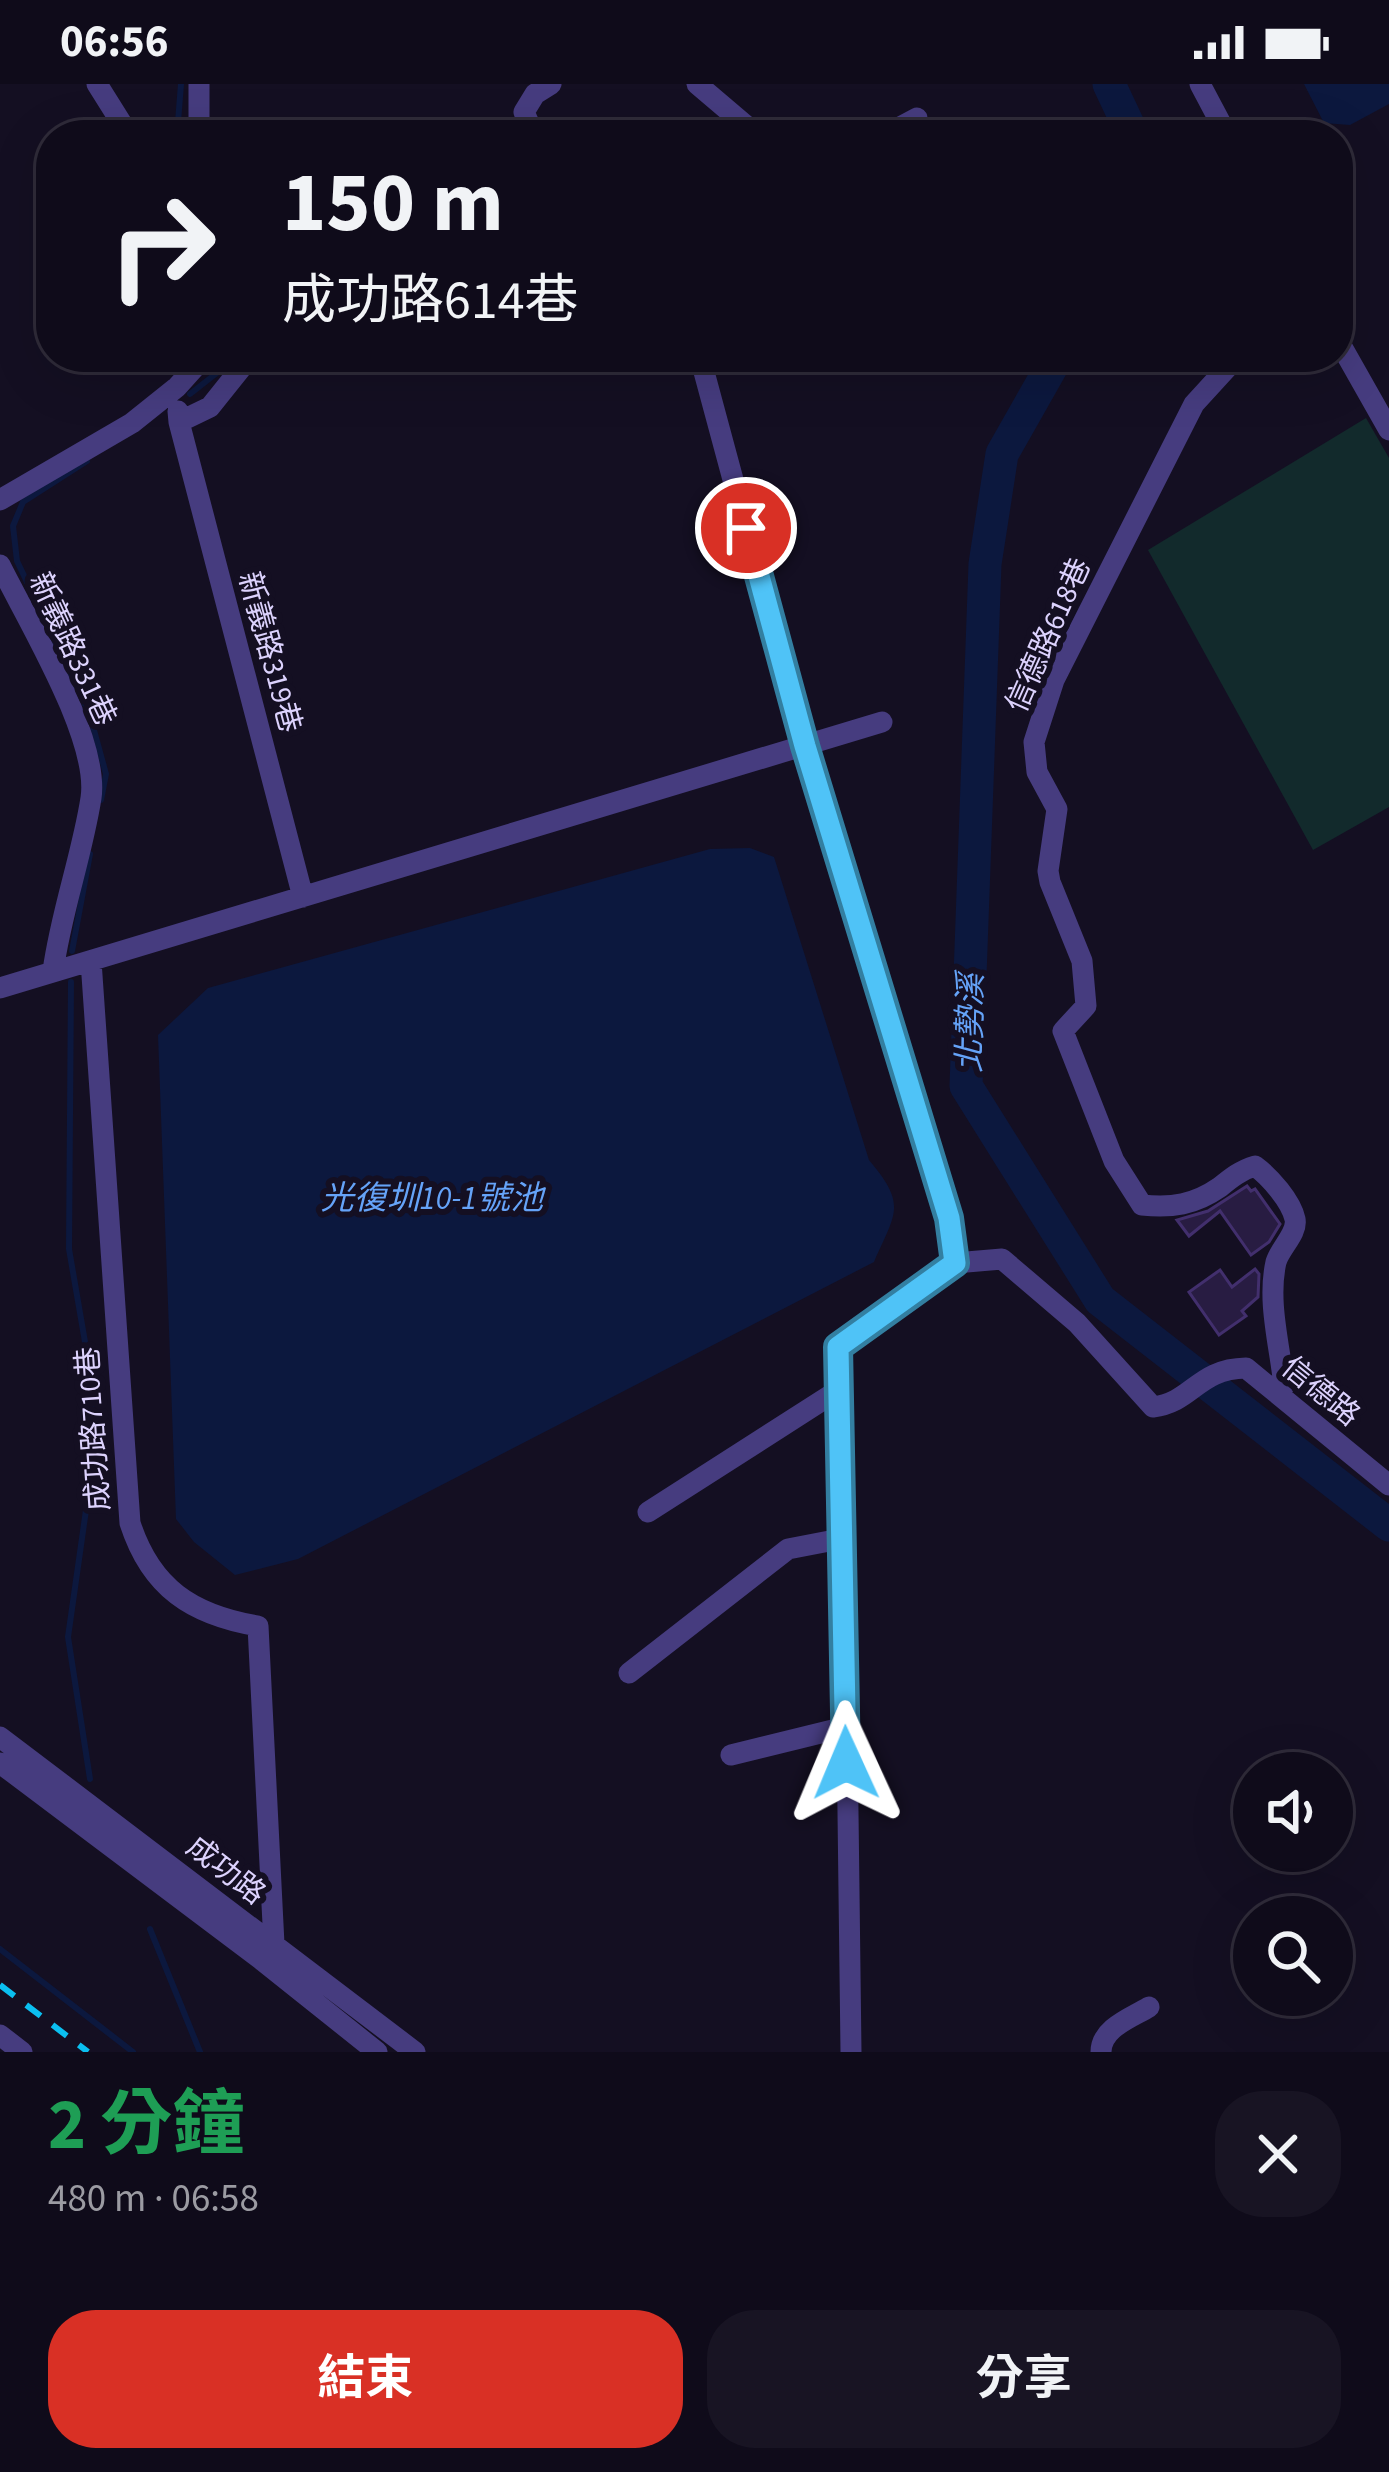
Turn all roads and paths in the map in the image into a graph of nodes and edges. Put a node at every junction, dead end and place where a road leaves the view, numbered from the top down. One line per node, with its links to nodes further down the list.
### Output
1 (98, 84): 7 (street)
2 (199, 84): 8 (street)
3 (551, 84): 9 (street)
4 (697, 84): 10 (street)
5 (1200, 84): 12 (street)
6 (917, 118): 11 (street)
7 (119, 120)
8 (199, 120)
9 (527, 120)
10 (739, 120)
11 (913, 120)
12 (1219, 120)
13 (1353, 366): 20 (street)
14 (190, 372): 18 (street)
15 (238, 372): 19 (street)
16 (704, 372): 24 (street)
17 (1223, 372): 31 (street, 信德路618巷)
18 (177, 387): 19 (street, 新義路319巷); 21 (street)
19 (179, 422): 25 (street, 新義路319巷)
20 (1389, 430)
21 (0, 500)
22 (0, 565): 27 (street, 新義路331巷)
23 (882, 722): 24 (street)
24 (805, 746): 25 (street); 29 (street)
25 (303, 897): 26 (street)
26 (92, 962): 27 (street); 40 (street, 成功路710巷)
27 (53, 971): 28 (street)
28 (0, 988)
29 (955, 1263): 30 (street); 31 (street, 信德路)
30 (840, 1389): 33 (street); 34 (street)
31 (1280, 1394): 32 (street, 信德路)
32 (1389, 1485)
33 (648, 1512)
34 (844, 1538): 35 (street); 36 (street)
35 (628, 1673)
36 (845, 1726): 38 (street); 46 (street)
37 (0, 1737): 40 (street, 成功路)
38 (731, 1755)
39 (0, 1763): 40 (street, 成功路)
40 (268, 1953): 44 (street, 成功路); 45 (street, 成功路)
41 (1149, 2007): 47 (street)
42 (0, 2035): 43 (street)
43 (22, 2052)
44 (377, 2052)
45 (415, 2052)
46 (850, 2052)
47 (1100, 2052)

